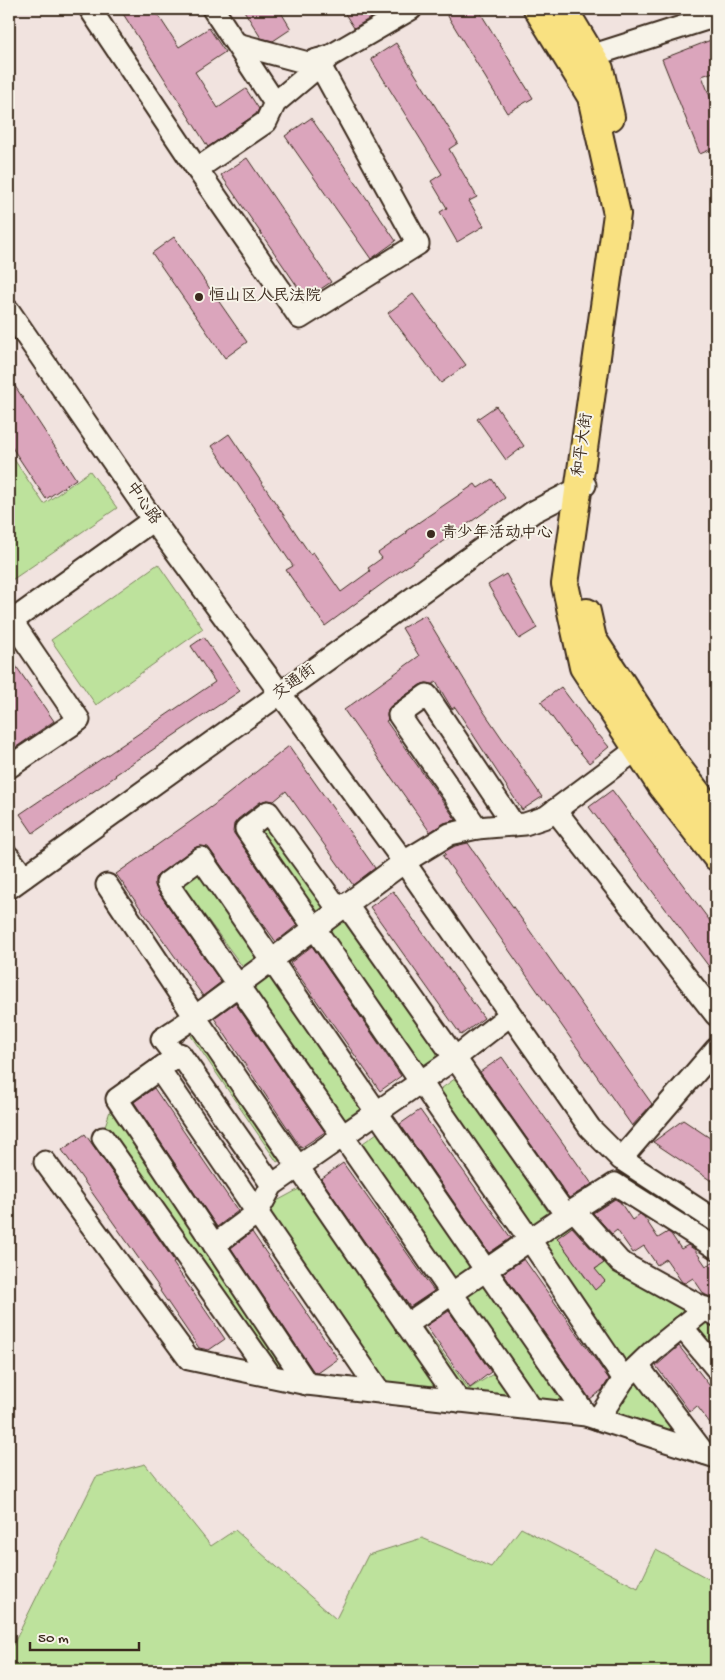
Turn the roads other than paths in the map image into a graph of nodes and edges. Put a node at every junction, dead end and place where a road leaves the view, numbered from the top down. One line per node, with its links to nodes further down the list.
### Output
1 (90, 9): 11 (street)
2 (213, 9): 7 (street)
3 (411, 9): 9 (street)
4 (537, 9): 8 (main road, 和平大街)
5 (564, 9): 8 (main road, 和平大街)
6 (716, 16): 8 (street)
7 (236, 44): 9 (street); 10 (street)
8 (581, 59): 13 (main road, 和平大街)
9 (322, 61): 10 (street); 11 (street)
10 (275, 103): 11 (street)
11 (197, 169)
12 (9, 312): 14 (street, 中心路)
13 (582, 486): 16 (street, 交通街); 17 (main road, 和平大街); 20 (main road, 和平大街)
14 (154, 520): 15 (street); 16 (street, 中心路)
15 (10, 619): 18 (street)
16 (280, 694): 25 (street, 中心路); 26 (street, 交通街)
17 (637, 749): 19 (street); 24 (main road, 和平大街)
18 (9, 767)
19 (555, 810): 21 (street); 33 (street)
20 (716, 817)
21 (514, 825): 22 (street); 22 (street)
22 (477, 828): 25 (street)
23 (9, 857): 26 (street)
24 (716, 857)
25 (404, 862): 28 (street); 32 (street, 中心路)
26 (16, 883)
27 (106, 885): 34 (street)
28 (343, 907): 29 (street); 29 (street); 36 (street)
29 (315, 928): 30 (street); 38 (street)
30 (272, 960): 31 (street); 31 (street); 39 (street)
31 (238, 984): 34 (street); 40 (street)
32 (510, 1014): 36 (street); 42 (street, 中心路)
33 (716, 1015)
34 (194, 1017): 37 (street); 44 (street)
35 (716, 1049): 42 (street)
36 (455, 1058): 38 (street); 47 (street)
37 (167, 1063): 45 (street); 46 (street); 50 (street)
38 (421, 1082): 39 (street); 49 (street)
39 (377, 1112): 40 (street); 52 (street)
40 (343, 1136): 44 (street); 53 (street)
41 (103, 1138): 59 (street)
42 (621, 1159): 48 (street, 中心路)
43 (45, 1162): 59 (street)
44 (298, 1167): 45 (street); 55 (street)
45 (272, 1185): 46 (street)
46 (257, 1213): 50 (street); 61 (street)
47 (570, 1213): 49 (street); 51 (street); 54 (street)
48 (716, 1221)
49 (530, 1240): 52 (street); 58 (street)
50 (214, 1245): 60 (street)
51 (716, 1248)
52 (486, 1270): 53 (street); 64 (street)
53 (452, 1293): 55 (street); 63 (street)
54 (711, 1311): 56 (street)
55 (406, 1325): 62 (street)
56 (682, 1327): 57 (street); 58 (street)
57 (716, 1368)
58 (631, 1372): 64 (street); 65 (street)
59 (271, 1376): 60 (street)
60 (307, 1384): 61 (street)
61 (380, 1392): 62 (street)
62 (458, 1401): 63 (street)
63 (532, 1409): 64 (street)
64 (592, 1417): 65 (street)
65 (710, 1455)

